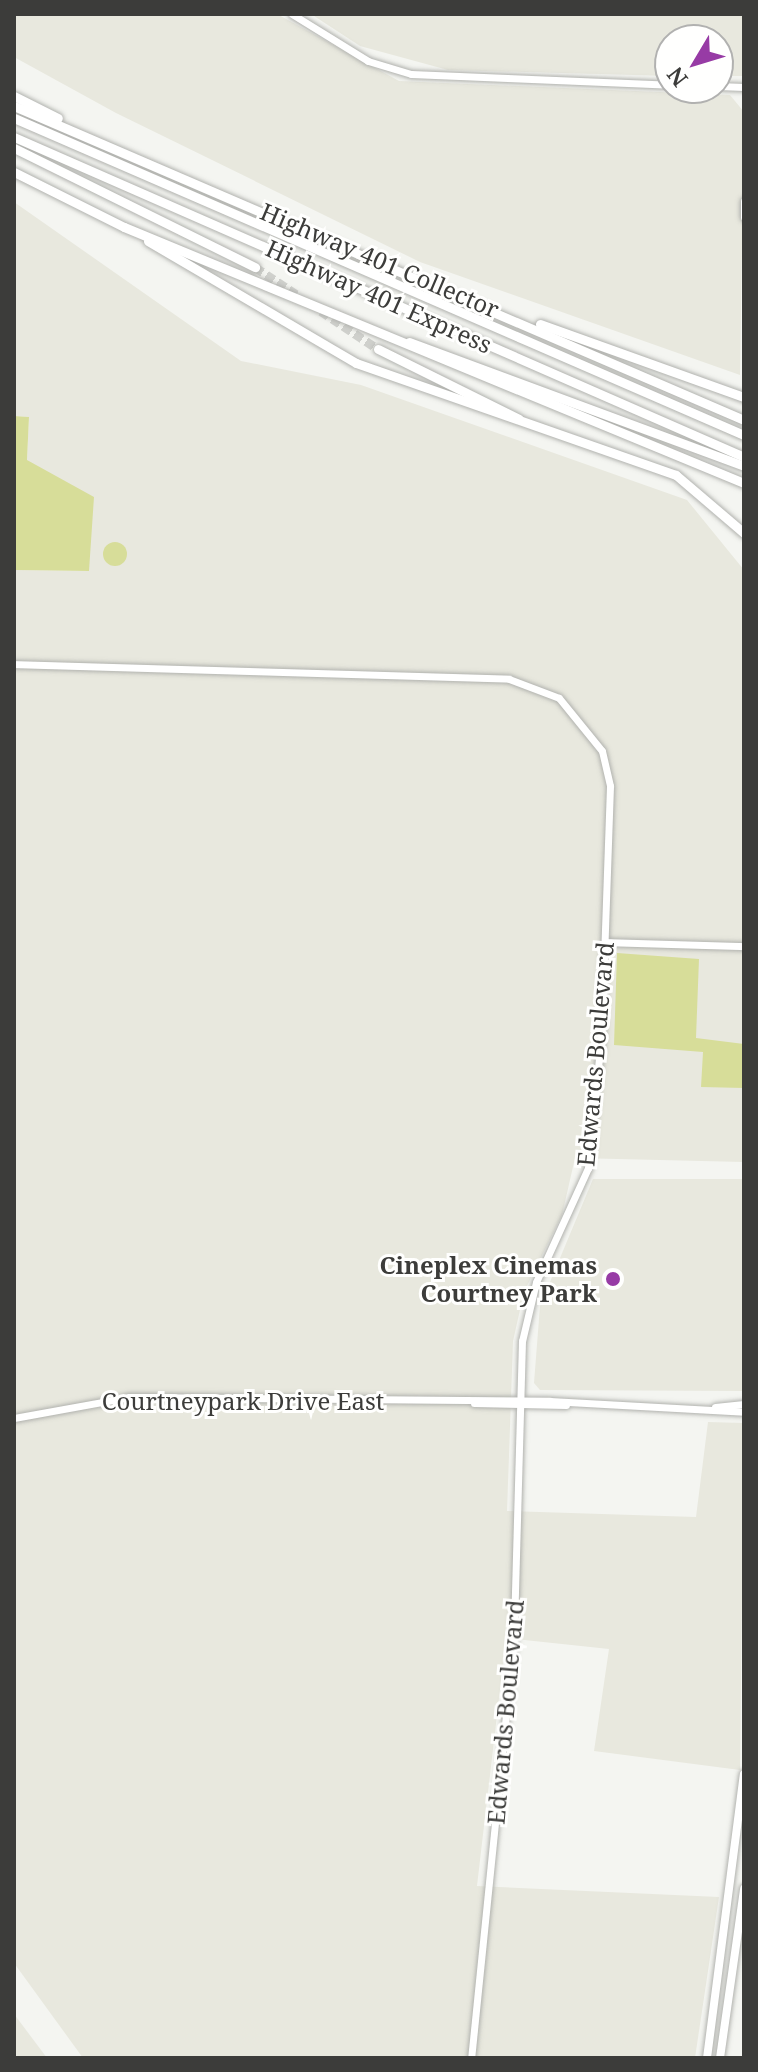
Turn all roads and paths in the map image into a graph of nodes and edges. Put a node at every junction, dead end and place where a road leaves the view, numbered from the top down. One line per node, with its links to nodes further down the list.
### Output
1 (292, 14): 2 (street)
2 (654, 84)
3 (14, 96): 7 (highway)
4 (14, 106): 7 (highway, Highway 401 Collector)
5 (14, 118): 20 (highway, Highway 401 Express)
6 (14, 137): 21 (highway, Highway 401 Express)
7 (119, 147): 14 (highway, Highway 401 Collector)
8 (14, 148): 13 (highway)
9 (14, 172): 12 (highway)
10 (744, 201): 11 (street)
11 (744, 217)
12 (124, 227): 15 (highway); 19 (highway)
13 (255, 267)
14 (476, 301): 17 (highway); 18 (highway, Highway 401 Collector)
15 (394, 340): 22 (highway); 23 (highway)
16 (378, 349): 19 (highway)
17 (744, 397)
18 (744, 420)
19 (556, 433): 24 (highway)
20 (744, 435)
21 (744, 457)
22 (744, 466)
23 (744, 483)
24 (744, 533)
25 (14, 664): 26 (street, Edwards Boulevard)
26 (606, 942): 27 (street); 29 (street, Edwards Boulevard)
27 (744, 946)
28 (744, 1404): 30 (street, Courtneypark Drive East)
29 (522, 1405): 30 (street, Courtneypark Drive East); 32 (street, Courtneypark Drive East); 35 (street, Edwards Boulevard)
30 (714, 1407): 31 (street, Courtneypark Drive East)
31 (744, 1412)
32 (14, 1418)
33 (744, 1774): 36 (main road)
34 (744, 1889): 37 (main road)
35 (471, 2058)
36 (707, 2058)
37 (720, 2058)

